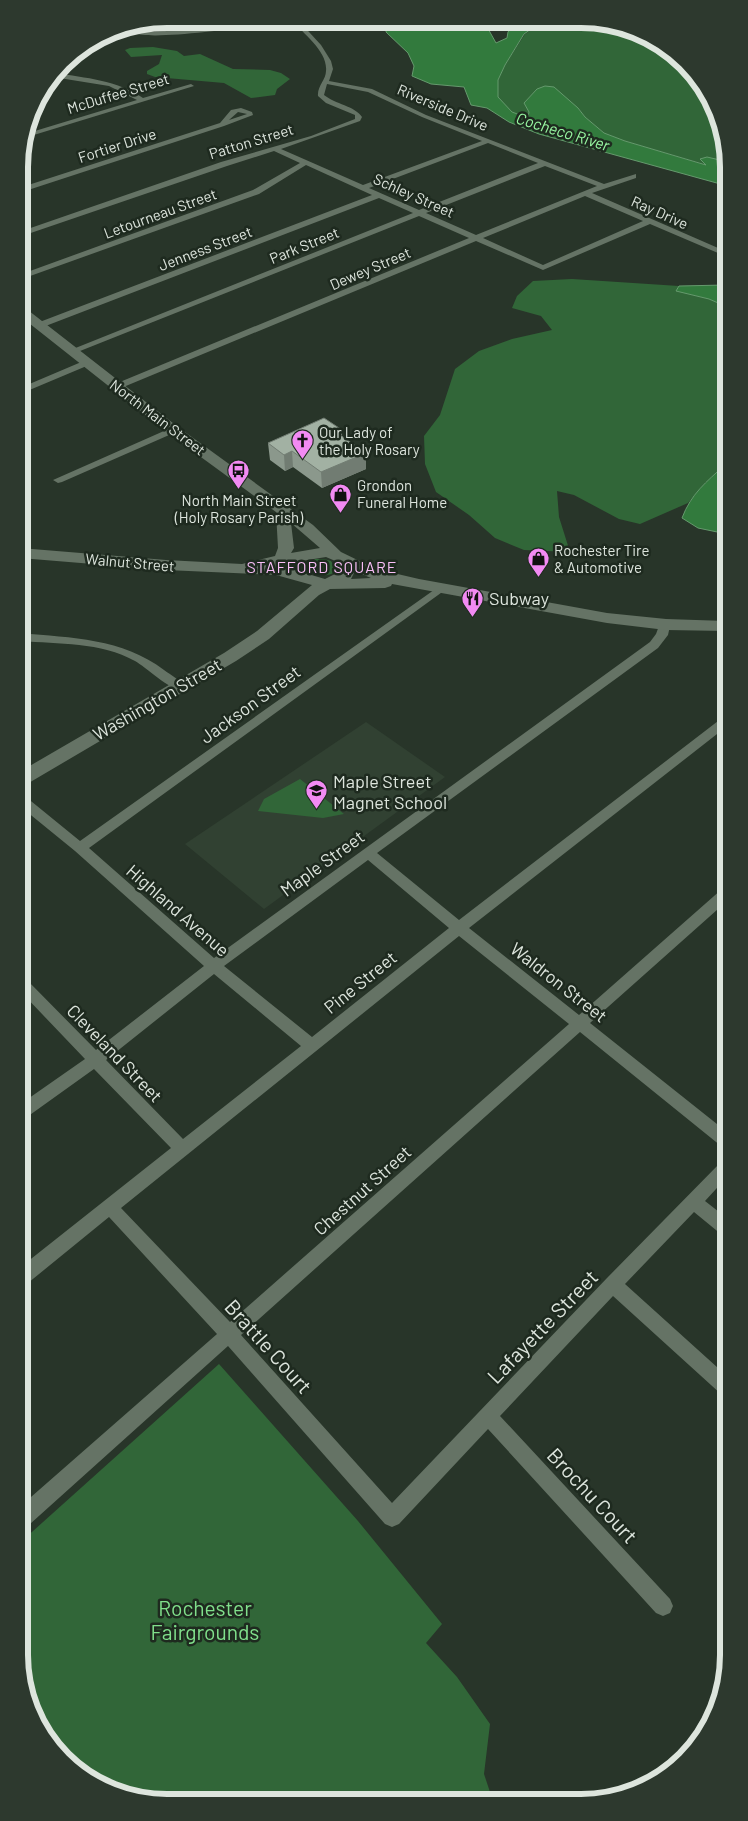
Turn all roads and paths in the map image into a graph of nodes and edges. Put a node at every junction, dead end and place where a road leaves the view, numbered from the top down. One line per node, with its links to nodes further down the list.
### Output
1 (214, 28): 3 (street)
2 (302, 28): 5 (street, Patton Street)
3 (176, 33): 3 (street)
4 (61, 76): 7 (street)
5 (326, 82): 10 (street, Riverside Drive); 11 (street, Patton Street)
6 (191, 86): 7 (street, McDuffee Street)
7 (141, 100): 9 (street, McDuffee Street)
8 (222, 124): 17 (street, Fortier Drive)
9 (31, 134)
10 (488, 141): 13 (street, Riverside Drive); 16 (street)
11 (273, 148): 12 (street, Schley Street); 22 (street, Patton Street)
12 (304, 163): 16 (street, Schley Street); 25 (street, Letourneau Street)
13 (545, 163): 15 (street, Riverside Drive); 20 (street, Park Street)
14 (633, 176): 15 (street, Dewey Street)
15 (603, 186): 18 (street, Dewey Street)
16 (362, 188): 19 (street, Schley Street)
17 (28, 189)
18 (585, 193): 21 (street, Ray Drive); 23 (street, Dewey Street)
19 (379, 195): 20 (street, Schley Street); 26 (street, Jenness Street)
20 (420, 214): 23 (street, Schley Street); 28 (street, Park Street)
21 (648, 222): 23 (street, Schley Street); 24 (street, Ray Drive)
22 (28, 232)
23 (476, 238): 30 (street, Dewey Street)
24 (720, 252)
25 (28, 275)
26 (28, 319)
27 (28, 320): 28 (main road, North Main Street)
28 (72, 351): 29 (main road, North Main Street)
29 (86, 363): 30 (main road, North Main Street); 31 (street)
30 (118, 386): 32 (main road, North Main Street)
31 (28, 387)
32 (172, 430): 33 (street); 34 (main road, North Main Street)
33 (58, 480)
34 (283, 512): 35 (main road, North Main Street); 39 (main road)
35 (297, 521): 37 (main road); 38 (main road, North Main Street); 43 (main road, North Main Street)
36 (28, 554): 40 (main road, Walnut Street)
37 (301, 557): 38 (main road, Walnut Street); 39 (main road, Walnut Street); 42 (main road)
38 (341, 558): 43 (main road, North Main Street); 45 (main road, Washington Street)
39 (281, 560): 40 (main road, Walnut Street)
40 (240, 569): 41 (main road, Walnut Street)
41 (256, 570): 42 (main road, Walnut Street); 47 (main road)
42 (298, 574): 45 (main road, Walnut Street); 47 (main road)
43 (405, 581): 44 (main road, North Main Street); 46 (main road, North Main Street)
44 (353, 583): 45 (main road, North Main Street); 48 (main road)
45 (327, 584): 48 (main road, Washington Street)
46 (441, 588): 49 (main road, North Main Street); 56 (street, Jackson Street)
47 (295, 591): 48 (main road)
48 (290, 613): 52 (main road, Washington Street)
49 (664, 626): 50 (main road, North Main Street); 57 (street, Maple Street)
50 (720, 626)
51 (28, 639): 52 (street)
52 (178, 687): 54 (main road, Washington Street)
53 (720, 726): 59 (street, Pine Street)
54 (28, 775)
55 (28, 806): 56 (street, Highland Avenue)
56 (80, 848): 60 (street, Highland Avenue)
57 (368, 853): 59 (street, Waldron Street); 60 (street, Maple Street)
58 (720, 899): 62 (street, Chestnut Street)
59 (459, 928): 62 (street, Waldron Street); 63 (street, Pine Street)
60 (214, 966): 63 (street, Highland Avenue); 64 (street, Maple Street)
61 (28, 990): 64 (street, Cleveland Street)
62 (581, 1023): 66 (street, Waldron Street); 74 (street, Chestnut Street)
63 (312, 1046): 67 (street, Pine Street)
64 (96, 1059): 65 (street, Maple Street); 67 (street, Cleveland Street)
65 (28, 1108)
66 (720, 1135)
67 (182, 1150): 70 (street, Pine Street)
68 (720, 1175): 69 (street, Lafayette Street)
69 (694, 1202): 71 (street); 73 (street, Lafayette Street)
70 (110, 1207): 72 (street, Pine Street); 74 (street, Brattle Court)
71 (720, 1223)
72 (28, 1272)
73 (613, 1284): 75 (street); 76 (street, Lafayette Street)
74 (230, 1335): 77 (street, Chestnut Street); 78 (street, Brattle Court)
75 (720, 1382)
76 (488, 1416): 78 (street, Lafayette Street); 79 (street, Brochu Court)
77 (28, 1513)
78 (392, 1517)
79 (662, 1606)

